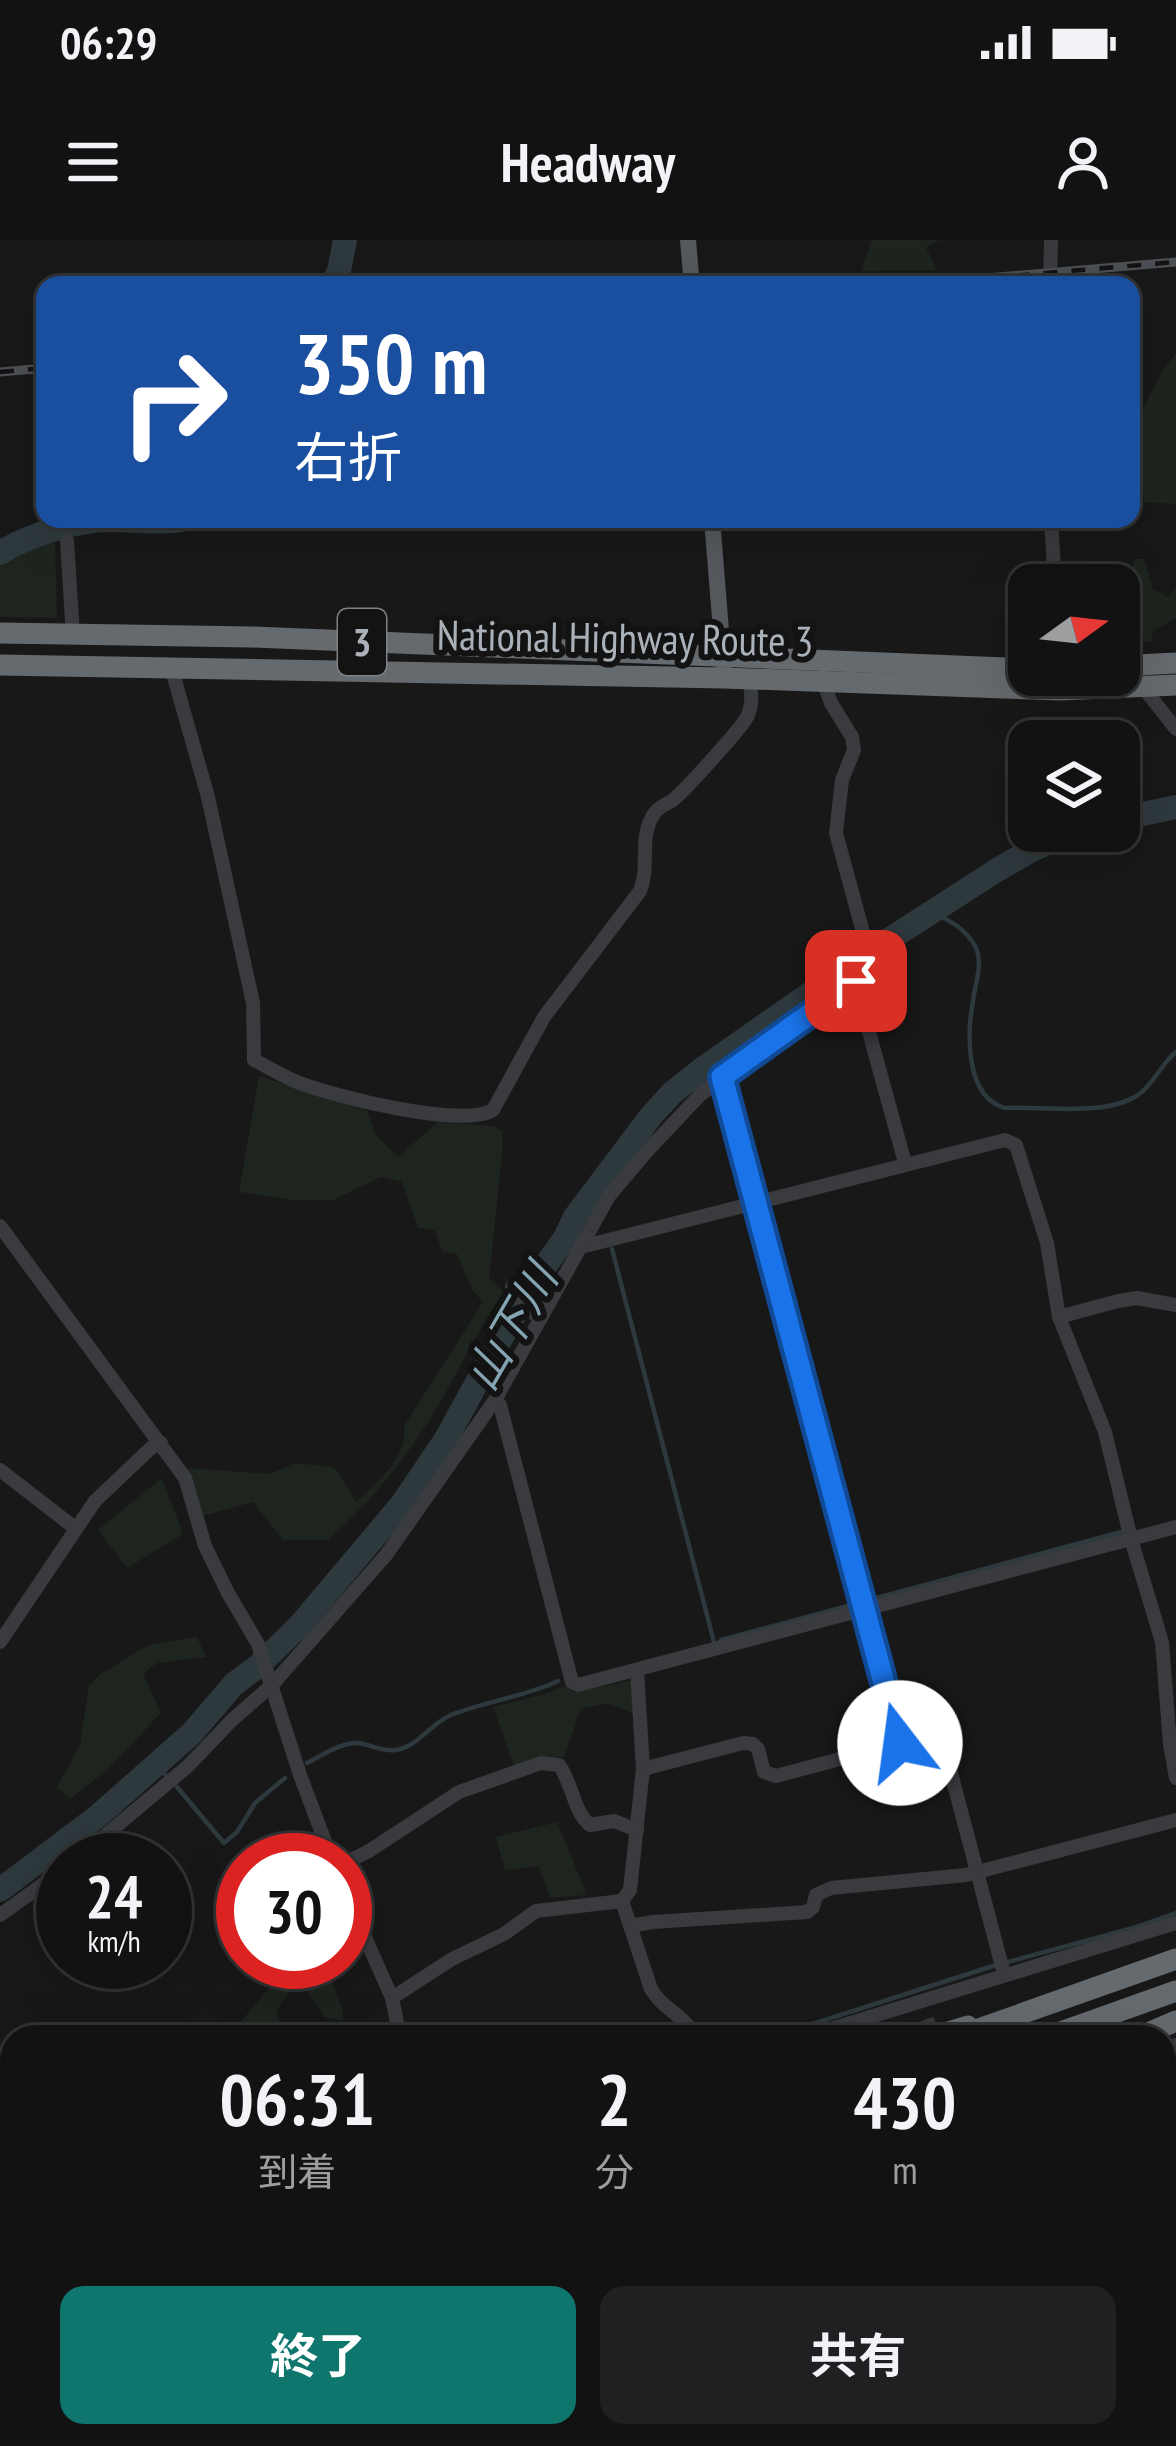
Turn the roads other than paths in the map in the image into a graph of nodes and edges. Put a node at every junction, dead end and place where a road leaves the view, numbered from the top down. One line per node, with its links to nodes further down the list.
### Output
1 (688, 240): 3 (main road)
2 (1052, 240): 4 (street)
3 (691, 275)
4 (1050, 276)
5 (713, 528): 14 (main road)
6 (1052, 528): 8 (street)
7 (67, 541): 10 (street)
8 (1054, 564)
9 (0, 633): 10 (highway, National Highway Route 3 / 3)
10 (73, 636): 14 (highway, National Highway Route 3 / 3)
11 (1176, 663): 13 (highway)
12 (0, 665): 16 (highway, National Highway Route 3 / 3)
13 (1140, 665)
14 (724, 667): 15 (highway, National Highway Route 3 / 3); 16 (highway, National Highway Route 3 / 3); 17 (highway, National Highway Route 3 / 3)
15 (1008, 669)
16 (172, 670): 17 (street)
17 (750, 678): 18 (highway, National Highway Route 3 / 3)
18 (824, 681): 21 (highway, National Highway Route 3 / 3); 23 (street)
19 (1140, 683): 21 (street)
20 (1176, 685): 21 (highway, National Highway Route 3 / 3)
21 (1144, 687): 22 (street)
22 (1176, 729)
23 (864, 936)
24 (722, 1077): 25 (street); 26 (street); 28 (street)
25 (905, 1163): 26 (street); 31 (street)
26 (755, 1204): 28 (street); 40 (street)
27 (0, 1226): 34 (street)
28 (581, 1247): 32 (street)
29 (514, 1288): 32 (street)
30 (1176, 1305): 31 (street)
31 (1059, 1317): 38 (street)
32 (539, 1318): 33 (street)
33 (495, 1400): 43 (street); 44 (street)
34 (161, 1442): 37 (street); 44 (street)
35 (0, 1470): 37 (street)
36 (1176, 1527): 38 (street)
37 (74, 1528): 41 (street)
38 (1131, 1539): 40 (street); 45 (street)
39 (0, 1606): 41 (street)
40 (863, 1610): 43 (street); 46 (street)
41 (15, 1618): 42 (street)
42 (0, 1642)
43 (637, 1670): 47 (street)
44 (270, 1679): 51 (street); 52 (street)
45 (1173, 1719): 48 (street)
46 (900, 1743): 47 (street); 54 (street)
47 (643, 1769): 50 (street)
48 (1176, 1778)
49 (1176, 1820): 54 (street)
50 (637, 1829): 53 (street); 56 (street)
51 (112, 1833)
52 (322, 1833)
53 (372, 1849)
54 (977, 1872): 59 (street); 62 (street)
55 (36, 1890): 57 (street)
56 (622, 1900): 59 (street); 64 (street)
57 (0, 1916)
58 (1176, 1923): 62 (street)
59 (630, 1926): 68 (street)
60 (372, 1953): 64 (street)
61 (1176, 1959): 66 (highway)
62 (1004, 1974): 65 (street)
63 (1176, 1990): 73 (highway)
64 (392, 1998): 67 (street)
65 (920, 2000): 69 (street); 70 (street)
66 (1050, 2004): 71 (highway); 72 (highway)
67 (398, 2025)
68 (689, 2025)
69 (842, 2025)
70 (928, 2025)
71 (944, 2025)
72 (990, 2025)
73 (1080, 2025)

